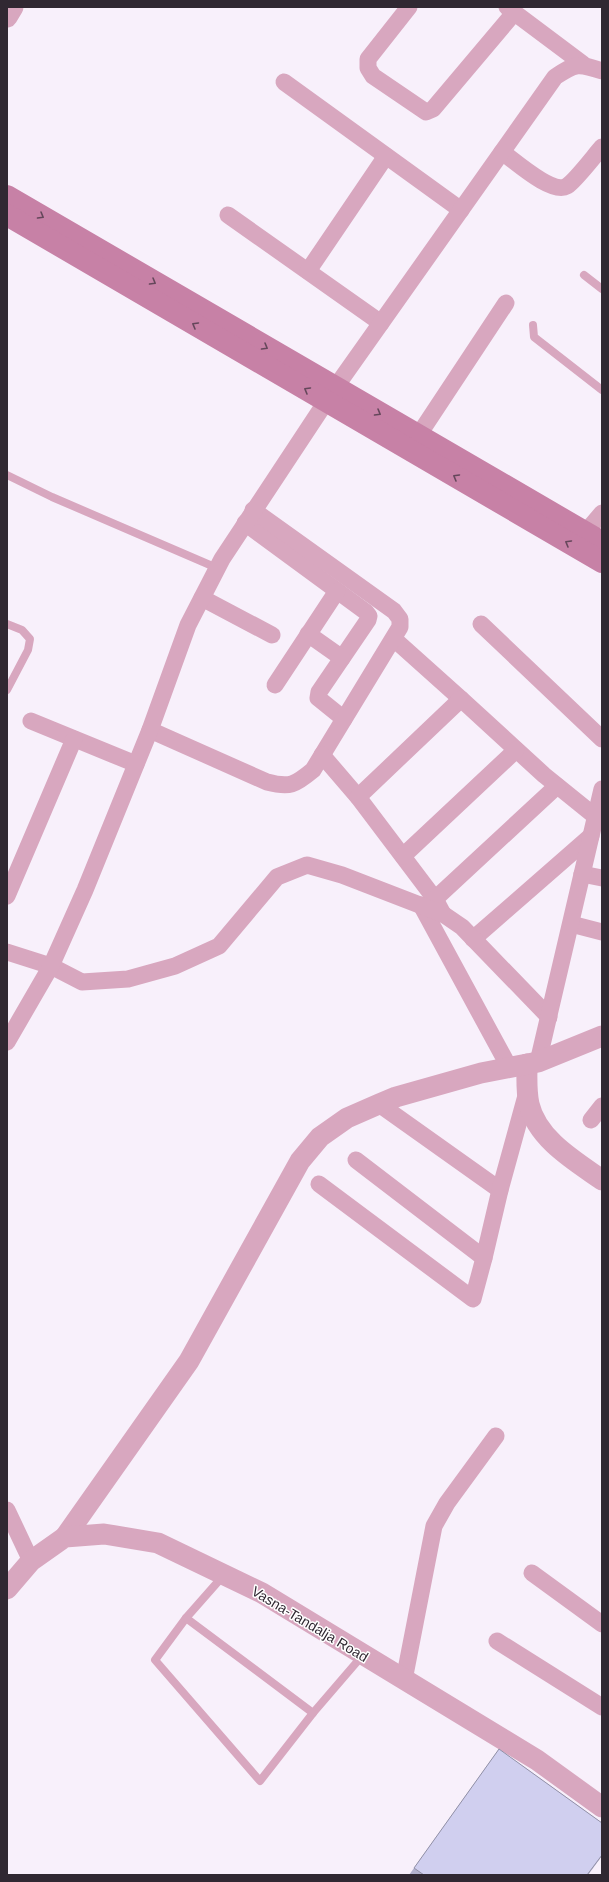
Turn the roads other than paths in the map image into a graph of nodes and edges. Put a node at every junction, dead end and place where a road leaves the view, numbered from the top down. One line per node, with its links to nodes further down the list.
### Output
1 (13, 7): 4 (street)
2 (409, 7): 3 (street)
3 (511, 10): 5 (street)
4 (7, 17)
5 (583, 64): 6 (street); 9 (street)
6 (602, 71)
7 (284, 82): 10 (street)
8 (602, 147): 9 (street)
9 (502, 152): 12 (street)
10 (386, 156): 12 (street); 15 (street)
11 (7, 196): 22 (main road, one-way to 22)
12 (461, 210): 19 (street)
13 (7, 215): 22 (main road, one-way to 13)
14 (228, 215): 15 (street)
15 (308, 271): 19 (street)
16 (584, 275): 17 (lane)
17 (602, 289)
18 (506, 303): 23 (street)
19 (381, 323): 22 (street)
20 (533, 325): 21 (lane)
21 (602, 390)
22 (331, 395): 23 (main road, one-way to 23); 26 (street); 28 (main road, one-way to 22)
23 (418, 436): 27 (main road)
24 (7, 475): 29 (lane)
25 (602, 513): 27 (street)
26 (249, 517): 29 (street); 30 (street); 36 (street)
27 (593, 538)
28 (602, 562)
29 (217, 568): 31 (street)
30 (337, 591): 34 (street); 37 (street)
31 (202, 598): 35 (street); 43 (street)
32 (7, 624): 39 (lane)
33 (481, 624): 45 (street)
34 (308, 634): 37 (street); 38 (street)
35 (272, 635)
36 (394, 639): 40 (street); 41 (street)
37 (342, 658): 41 (street)
38 (275, 685)
39 (7, 690)
40 (460, 699): 46 (street); 51 (street)
41 (344, 719): 47 (street)
42 (31, 721): 44 (street)
43 (150, 730): 47 (street); 48 (street)
44 (74, 739): 48 (street); 57 (street)
45 (602, 739)
46 (516, 750): 49 (street); 54 (street)
47 (322, 755): 51 (street)
48 (136, 764): 63 (street)
49 (557, 786): 52 (street); 58 (street)
50 (602, 789): 52 (street)
51 (358, 797): 54 (street)
52 (599, 818): 53 (street)
53 (591, 836): 55 (street); 61 (street)
54 (403, 856): 58 (street)
55 (582, 874): 56 (street); 59 (street)
56 (602, 878)
57 (7, 896)
58 (433, 906): 61 (street); 63 (street); 67 (street)
59 (571, 924): 60 (street); 64 (street)
60 (602, 932)
61 (473, 939): 64 (street)
62 (7, 952): 63 (street)
63 (51, 966): 66 (street)
64 (549, 1017): 67 (street)
65 (602, 1036): 67 (street)
66 (7, 1042)
67 (525, 1064): 68 (street); 69 (street)
68 (527, 1091): 73 (street); 75 (street)
69 (379, 1104): 75 (street); 79 (street)
70 (602, 1106): 71 (street)
71 (591, 1120)
72 (356, 1160): 76 (street)
73 (602, 1180)
74 (319, 1184): 76 (street)
75 (500, 1190): 76 (street)
76 (484, 1258)
77 (496, 1436): 88 (street)
78 (7, 1510): 80 (street)
79 (65, 1537): 80 (street); 82 (street, Vasna-Tandalja Road)
80 (31, 1561): 83 (street)
81 (532, 1573): 85 (street)
82 (224, 1575): 84 (lane); 87 (street, Vasna-Tandalja Road)
83 (7, 1589)
84 (186, 1618): 90 (lane); 90 (lane)
85 (602, 1624)
86 (497, 1641): 89 (street)
87 (363, 1655): 88 (street, Vasna-Tandalja Road); 90 (lane)
88 (404, 1680): 91 (street, Vasna-Tandalja Road)
89 (602, 1707)
90 (313, 1713)
91 (602, 1807)

